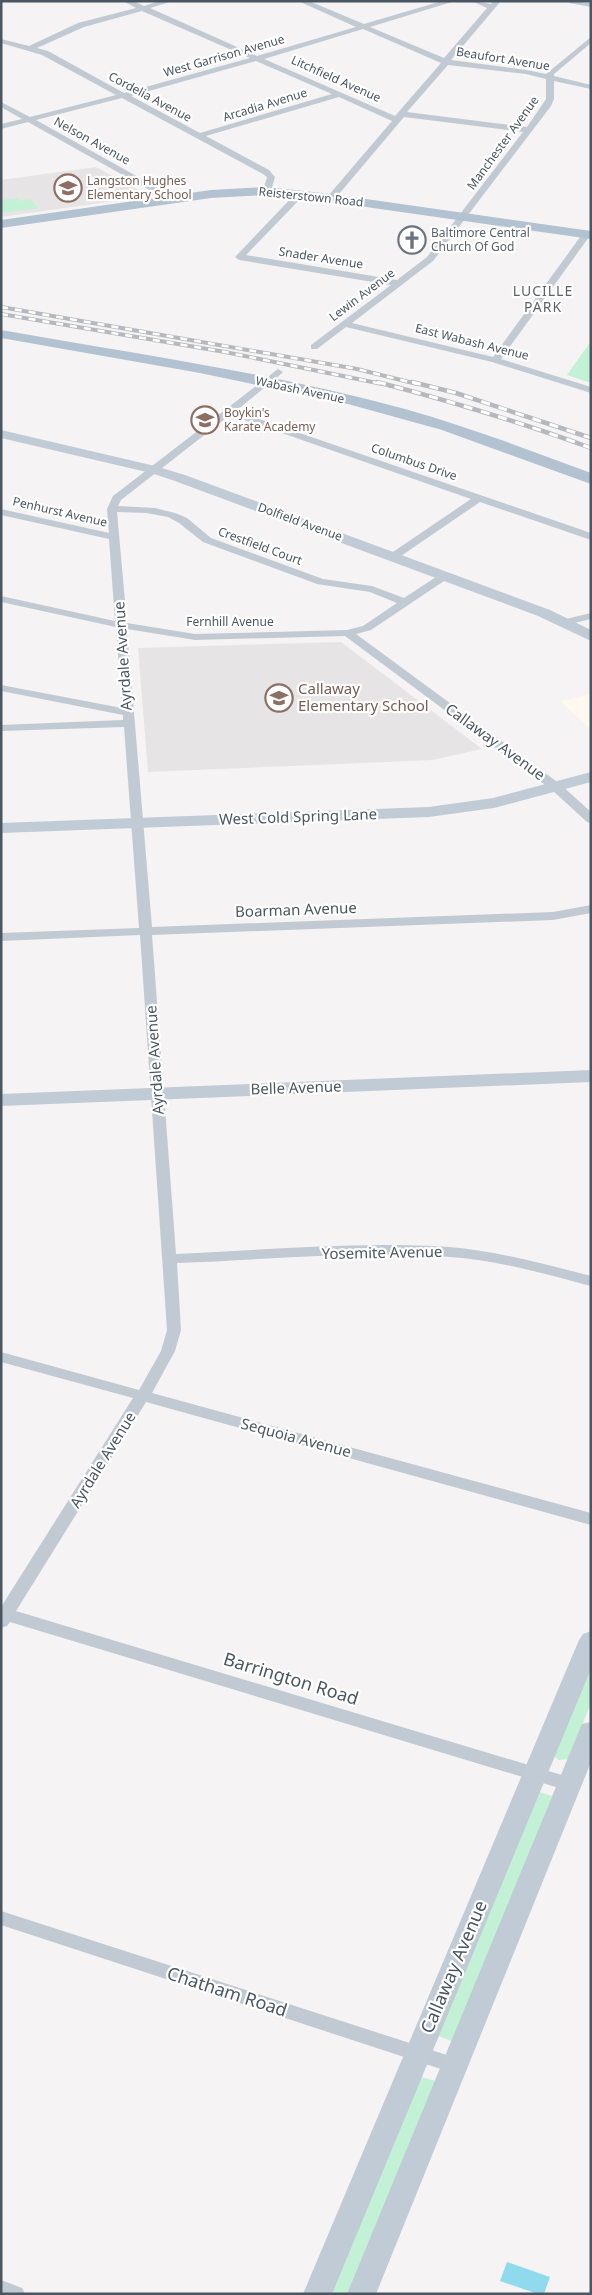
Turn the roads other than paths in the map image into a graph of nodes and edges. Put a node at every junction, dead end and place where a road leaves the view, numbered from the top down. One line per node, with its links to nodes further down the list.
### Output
1 (127, 1): 9 (street, Litchfield Avenue)
2 (169, 1): 9 (street)
3 (302, 1): 10 (street, Beaufort Avenue)
4 (451, 1): 10 (street, West Garrison Avenue)
5 (476, 1): 7 (street)
6 (572, 1): 8 (street)
7 (494, 4): 15 (street)
8 (591, 5)
9 (143, 8): 13 (street); 14 (street, Litchfield Avenue)
10 (364, 27): 14 (street, West Garrison Avenue); 15 (street, Beaufort Avenue)
11 (1, 41): 13 (street, Cordelia Avenue)
12 (589, 43): 16 (street)
13 (29, 49): 19 (street, Cordelia Avenue)
14 (258, 58): 18 (street, Litchfield Avenue); 19 (street, West Garrison Avenue)
15 (446, 62): 16 (street, Beaufort Avenue); 21 (street)
16 (550, 77): 17 (street, Beaufort Avenue); 24 (street, Manchester Avenue)
17 (591, 87)
18 (338, 94): 21 (street, Litchfield Avenue); 25 (street, Arcadia Avenue)
19 (124, 96): 22 (street, West Garrison Avenue); 25 (street, Cordelia Avenue)
20 (1, 104): 22 (street, Nelson Avenue)
21 (399, 117): 24 (street, Litchfield Avenue); 28 (street)
22 (30, 120): 23 (street, West Garrison Avenue); 29 (street, Nelson Avenue)
23 (1, 128)
24 (530, 130): 30 (street, Manchester Avenue)
25 (199, 136): 26 (street, Cordelia Avenue)
26 (267, 191): 27 (main road, Reisterstown Road); 29 (main road, Reisterstown Road)
27 (300, 194): 28 (main road, Reisterstown Road); 33 (street, Snader Avenue)
28 (331, 198): 30 (main road, Reisterstown Road)
29 (171, 200): 31 (main road, Reisterstown Road)
30 (464, 217): 32 (main road, Reisterstown Road); 33 (street, Lewin Avenue)
31 (1, 224)
32 (588, 235): 38 (street)
33 (398, 284): 35 (street, Lewin Avenue)
34 (1, 321): 39 (main road, Wabash Avenue)
35 (345, 324): 37 (street, Lewin Avenue); 38 (street, East Wabash Avenue)
36 (1, 334): 40 (main road, Wabash Avenue)
37 (314, 347)
38 (495, 360): 41 (street, East Wabash Avenue)
39 (278, 372): 40 (street); 44 (main road, Wabash Avenue)
40 (265, 382): 42 (street); 46 (main road, Wabash Avenue)
41 (591, 390)
42 (228, 411): 45 (street); 47 (street, Columbus Drive)
43 (1, 434): 45 (street, Dolfield Avenue)
44 (591, 464)
45 (155, 470): 48 (street); 52 (street, Dolfield Avenue)
46 (591, 479)
47 (479, 498): 51 (street, Columbus Drive); 52 (street)
48 (112, 509): 50 (street, Ayrdale Avenue); 55 (street, Crestfield Court)
49 (1, 512): 50 (street, Penhurst Avenue)
50 (114, 537): 58 (street, Ayrdale Avenue)
51 (591, 537)
52 (394, 556): 53 (street, Dolfield Avenue)
53 (446, 575): 55 (street, Fernhill Avenue); 57 (street, Dolfield Avenue)
54 (1, 598): 58 (street, Fernhill Avenue)
55 (405, 602): 59 (street, Fernhill Avenue)
56 (591, 616): 57 (street)
57 (566, 622): 60 (street, Dolfield Avenue)
58 (121, 625): 59 (street, Fernhill Avenue); 62 (street, Ayrdale Avenue)
59 (347, 633): 65 (street, Callaway Avenue)
60 (591, 636)
61 (1, 688): 62 (street)
62 (128, 718): 63 (street); 67 (street, Ayrdale Avenue)
63 (1, 728)
64 (591, 777): 65 (street, West Cold Spring Lane)
65 (556, 787): 66 (street, Callaway Avenue); 67 (street, West Cold Spring Lane)
66 (591, 819)
67 (136, 823): 68 (street, West Cold Spring Lane); 70 (street, Ayrdale Avenue)
68 (1, 828)
69 (591, 909): 70 (street, Boarman Avenue)
70 (145, 932): 71 (street, Boarman Avenue); 73 (street, Ayrdale Avenue)
71 (1, 937)
72 (591, 1076): 73 (street, Belle Avenue)
73 (157, 1094): 74 (street, Belle Avenue); 75 (street, Ayrdale Avenue)
74 (1, 1100)
75 (170, 1259): 76 (street, Yosemite Avenue); 78 (street, Ayrdale Avenue)
76 (591, 1281)
77 (1, 1357): 78 (street, Sequoia Avenue)
78 (143, 1395): 79 (street, Sequoia Avenue); 80 (street, Ayrdale Avenue)
79 (591, 1519)
80 (3, 1617): 83 (street, Barrington Road)
81 (591, 1640): 83 (street, Callaway Avenue)
82 (591, 1731): 84 (street)
83 (535, 1773): 84 (street, Barrington Road); 86 (street, Callaway Avenue)
84 (569, 1784): 87 (street)
85 (1, 1918): 86 (street, Chatham Road)
86 (418, 2054): 87 (street, Chatham Road); 90 (street, Callaway Avenue)
87 (454, 2065): 91 (street)
88 (1, 2289): 89 (street)
89 (15, 2294)
90 (317, 2294)
91 (362, 2294)

